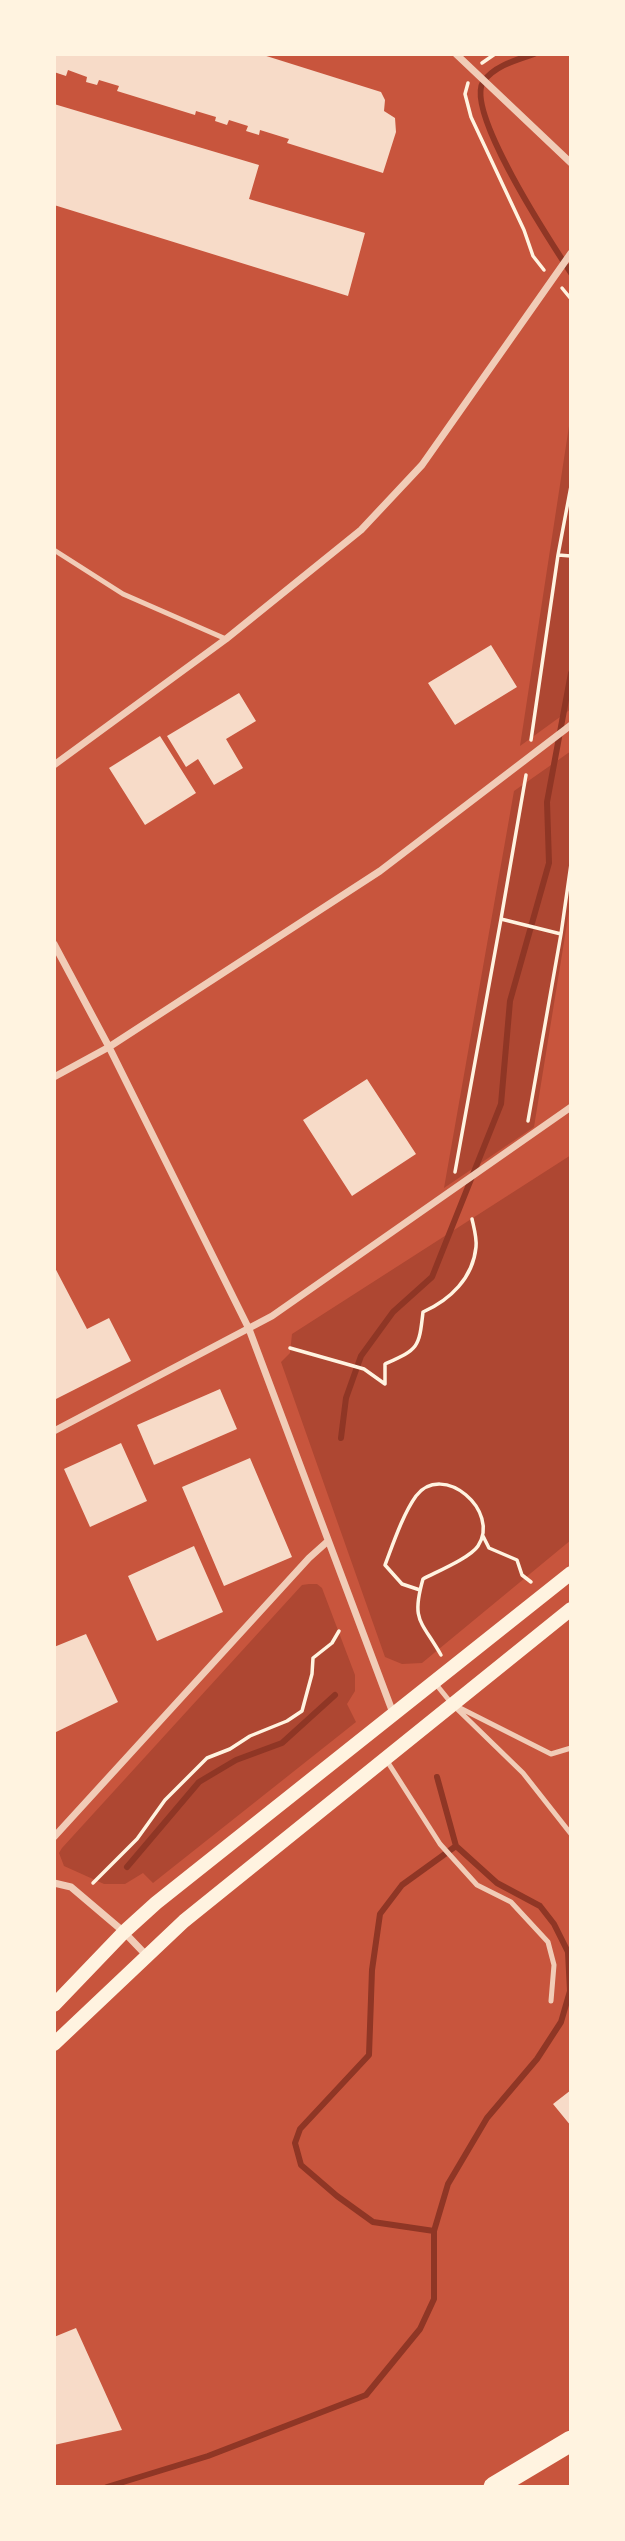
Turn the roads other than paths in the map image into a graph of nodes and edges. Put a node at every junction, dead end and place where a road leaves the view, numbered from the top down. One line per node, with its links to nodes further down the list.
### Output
1 (456, 54): 2 (street)
2 (571, 163)
3 (571, 253): 5 (street)
4 (54, 550): 5 (lane)
5 (226, 639): 7 (street)
6 (571, 725): 9 (street)
7 (54, 765)
8 (54, 944): 9 (street)
9 (109, 1047): 10 (street); 12 (street)
10 (54, 1077)
11 (571, 1107): 12 (street)
12 (249, 1329): 13 (street); 14 (street)
13 (54, 1431)
14 (328, 1541): 19 (street); 23 (street)
15 (571, 1573): 17 (main road)
16 (571, 1609): 18 (main road)
17 (433, 1681): 18 (lane); 19 (main road)
18 (452, 1704): 20 (lane); 21 (main road); 22 (lane)
19 (393, 1713): 25 (main road)
20 (571, 1748)
21 (385, 1758): 26 (main road); 27 (lane)
22 (571, 1834)
23 (54, 1837)
24 (54, 1883): 25 (street)
25 (124, 1932): 26 (street); 28 (main road)
26 (148, 1957): 29 (main road)
27 (551, 2001)
28 (54, 2005)
29 (54, 2044)
30 (571, 2441): 31 (highway)
31 (494, 2487)

